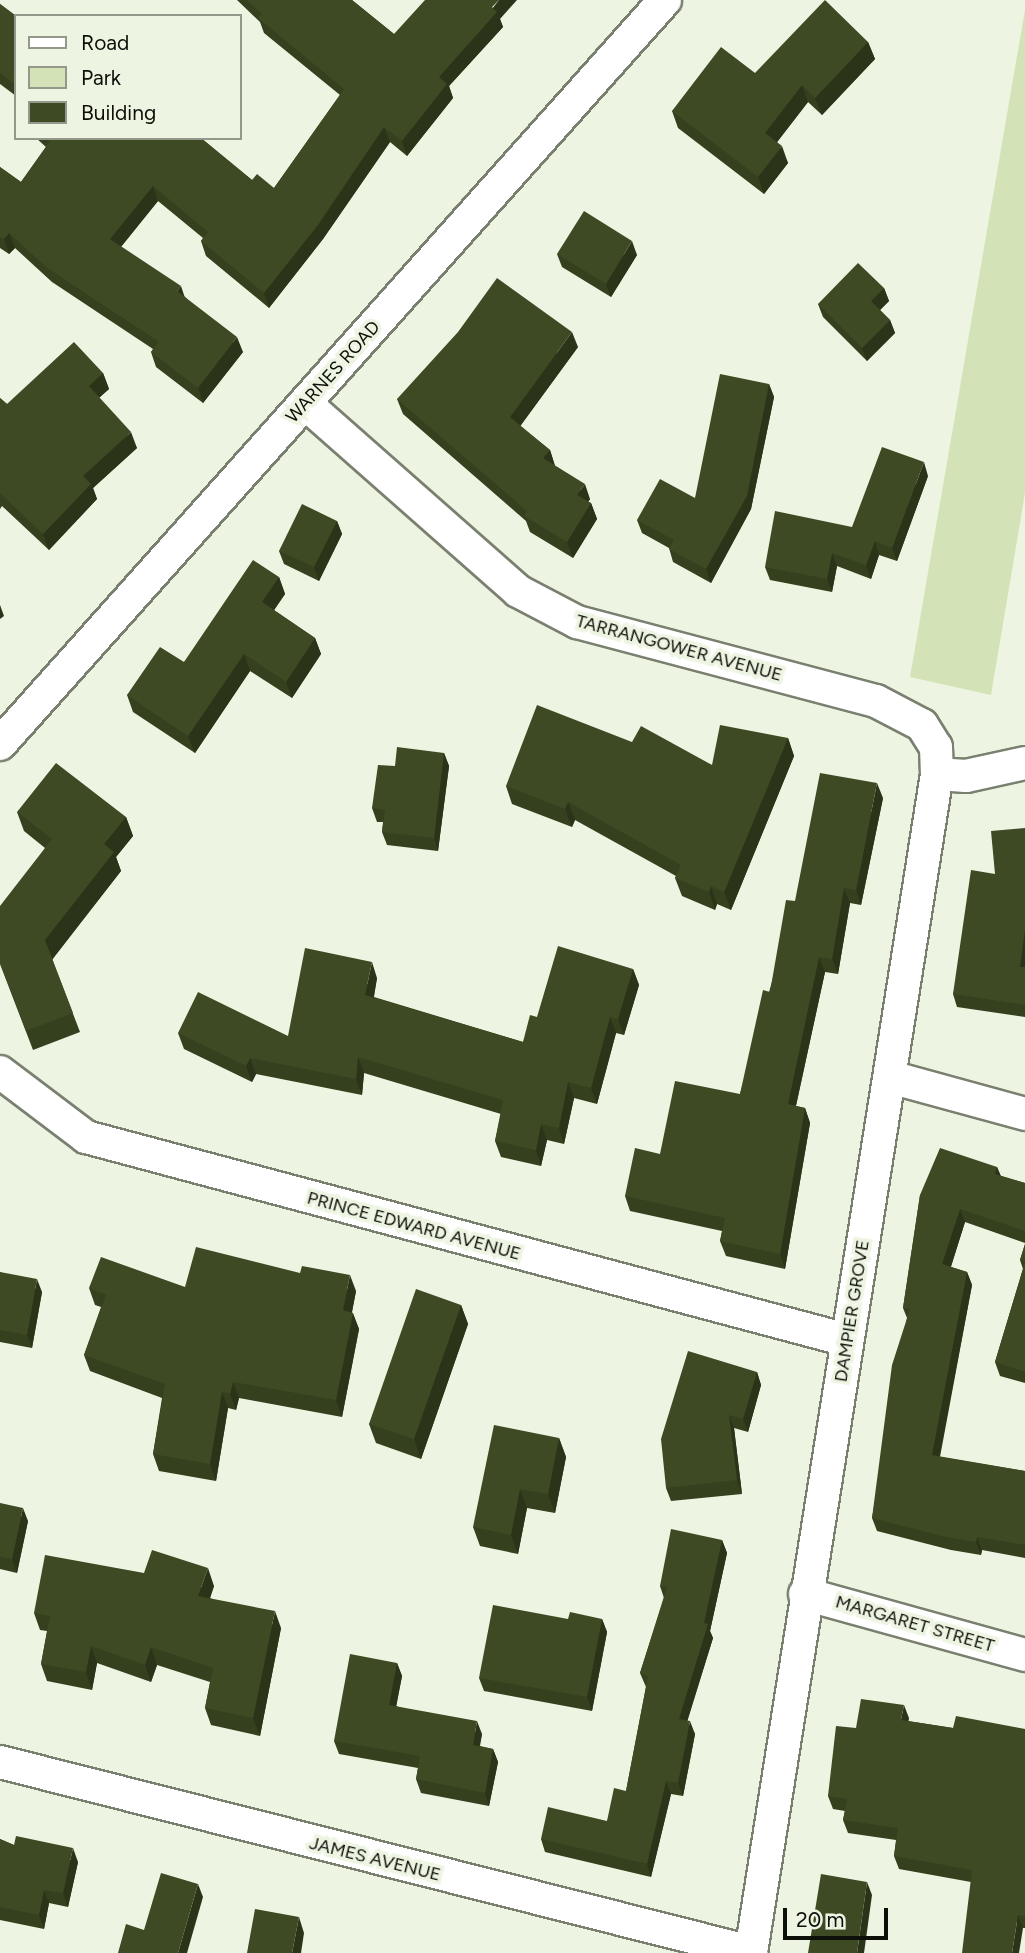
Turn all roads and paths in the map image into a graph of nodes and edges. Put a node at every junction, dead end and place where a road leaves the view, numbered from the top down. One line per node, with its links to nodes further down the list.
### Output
1 (665, 0): 2 (street, WARNES ROAD)
2 (305, 403): 3 (street, TARRANGOWER AVENUE); 4 (street, WARNES ROAD)
3 (876, 701): 6 (street, DAMPIER GROVE)
4 (0, 744)
5 (1025, 763): 6 (street)
6 (937, 774): 8 (street, DAMPIER GROVE)
7 (0, 1072): 10 (street, PRINCE EDWARD AVENUE)
8 (890, 1077): 9 (street); 10 (street, DAMPIER GROVE)
9 (1025, 1114)
10 (847, 1340): 11 (street, DAMPIER GROVE)
11 (805, 1594): 12 (street, MARGARET STREET); 14 (street, DAMPIER GROVE)
12 (1025, 1655)
13 (0, 1762): 14 (street, JAMES AVENUE)
14 (751, 1953)

